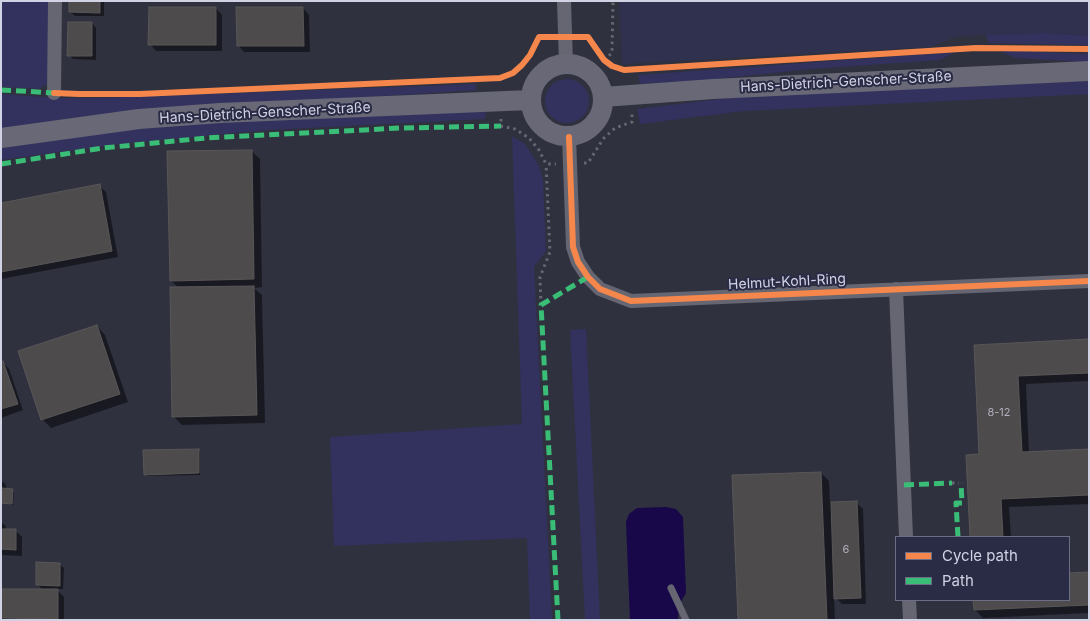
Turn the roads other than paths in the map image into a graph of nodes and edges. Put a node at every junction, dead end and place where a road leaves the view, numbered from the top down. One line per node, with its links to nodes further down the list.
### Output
1 (55, 1): 5 (street)
2 (564, 1): 3 (street)
3 (566, 64): 6 (street); 7 (street)
4 (1089, 71): 6 (street, Hans-Dietrich-Genscher-Straße)
5 (54, 93)
6 (603, 96): 8 (street)
7 (530, 100): 8 (street); 9 (street, Hans-Dietrich-Genscher-Straße)
8 (569, 137): 11 (street, Helmut-Kohl-Ring)
9 (1, 138)
10 (1089, 281): 11 (street, Helmut-Kohl-Ring)
11 (896, 290): 12 (street)
12 (906, 536)
13 (671, 588): 15 (lane)
14 (909, 601): 16 (street)
15 (686, 620)
16 (910, 620)

